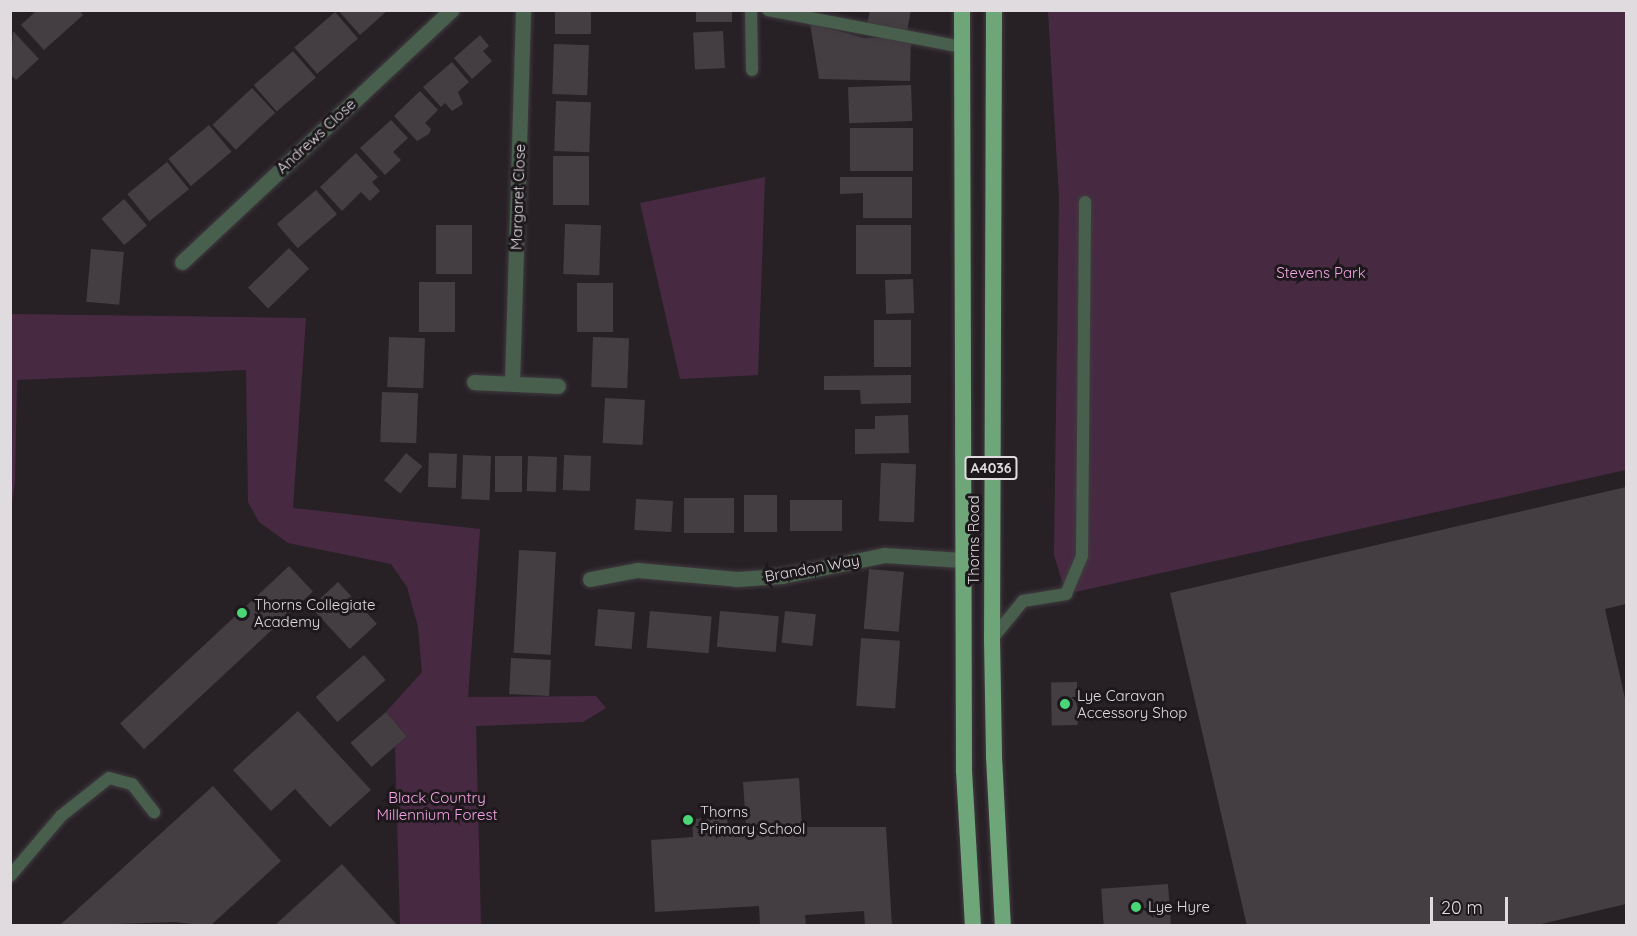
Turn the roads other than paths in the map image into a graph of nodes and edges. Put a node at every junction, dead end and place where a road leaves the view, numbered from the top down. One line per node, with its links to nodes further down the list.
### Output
1 (451, 10): 10 (street, Andrews Close)
2 (523, 10): 12 (street, Margaret Close)
3 (750, 10): 8 (lane)
4 (768, 10): 7 (lane)
5 (962, 10): 7 (highway, Thorns Road / A4036)
6 (994, 10): 16 (highway, Thorns Road / A4036)
7 (962, 47): 14 (highway, Thorns Road / A4036)
8 (752, 70)
9 (1085, 202): 16 (lane)
10 (182, 262)
11 (474, 382): 12 (street)
12 (512, 383): 13 (street)
13 (558, 386)
14 (962, 560): 15 (street, Brandon Way); 19 (highway, Thorns Road / A4036)
15 (590, 579)
16 (992, 639): 20 (highway, Thorns Road / A4036)
17 (154, 812): 18 (lane)
18 (10, 876)
19 (973, 926)
20 (1003, 926)

